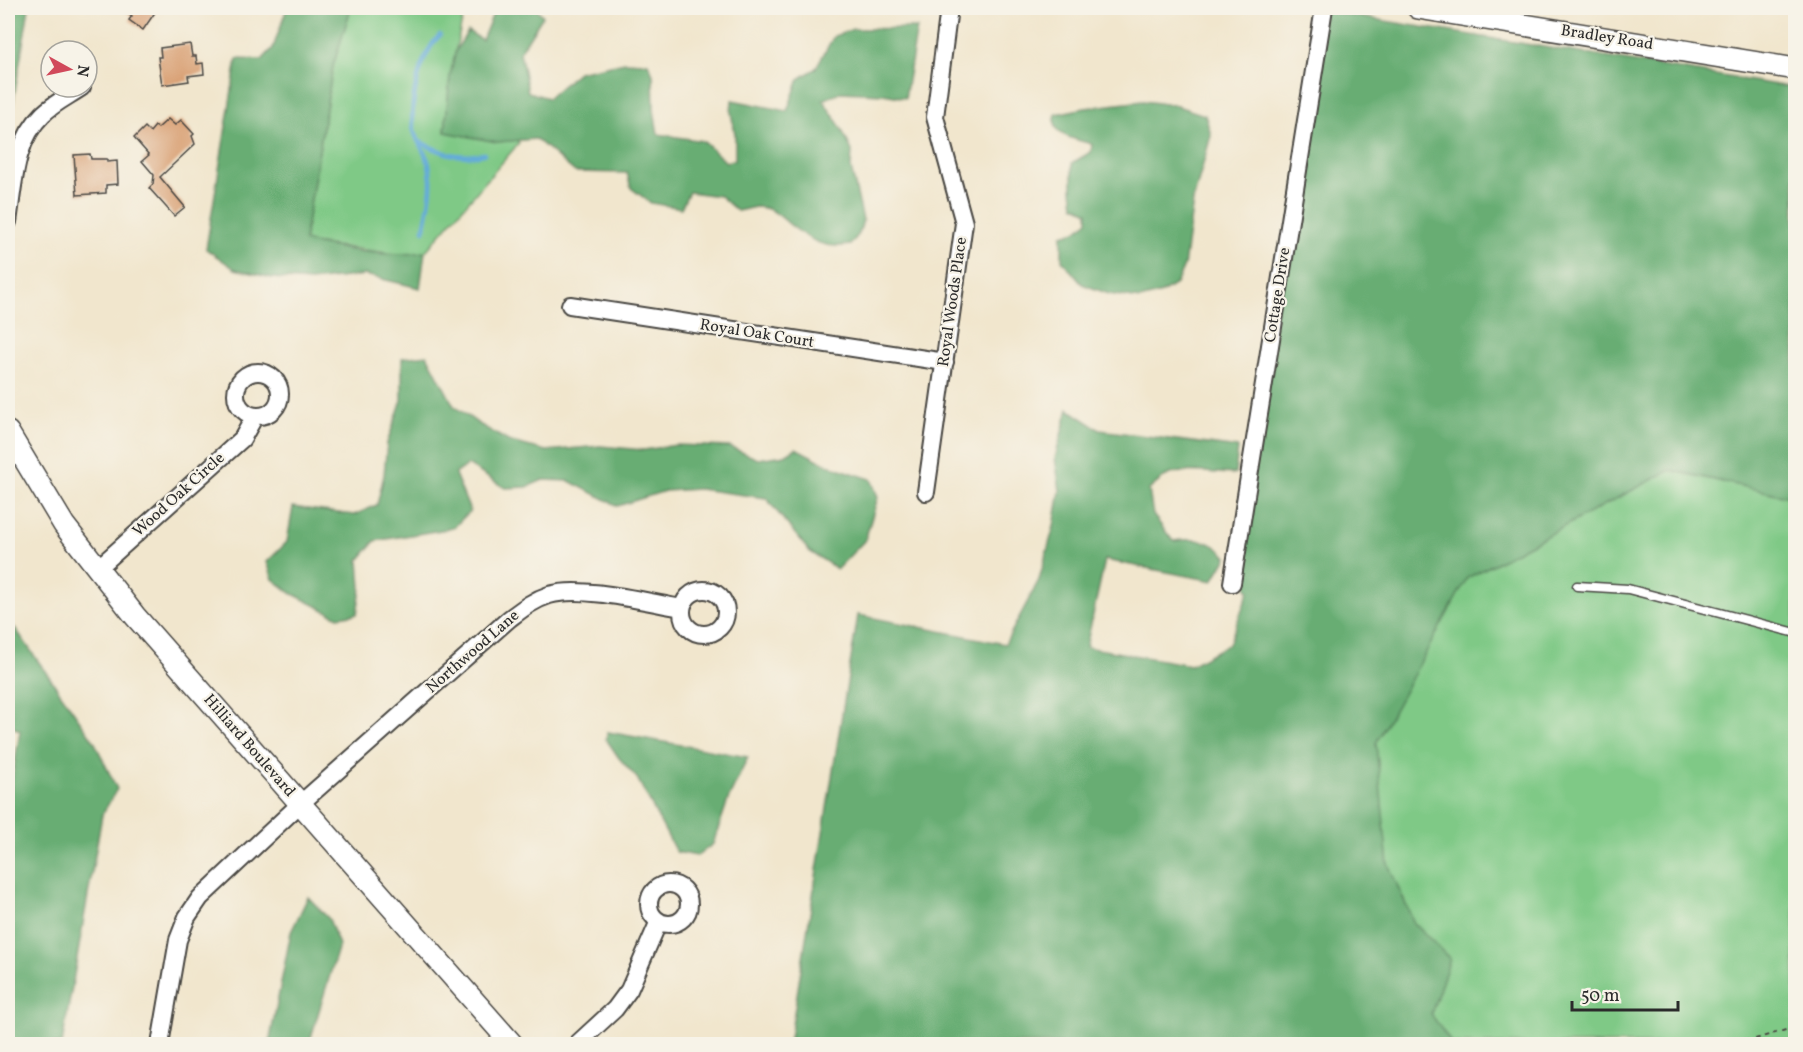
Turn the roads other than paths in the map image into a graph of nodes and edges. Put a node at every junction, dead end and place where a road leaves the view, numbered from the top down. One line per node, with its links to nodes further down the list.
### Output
1 (949, 8): 8 (street, Royal Woods Place)
2 (1324, 8): 13 (street, Cottage Drive)
3 (1418, 8): 4 (street, Bradley Road)
4 (1796, 69)
5 (64, 99): 6 (street)
6 (8, 222)
7 (570, 305): 8 (street, Royal Oak Court)
8 (945, 362): 11 (street, Royal Woods Place)
9 (255, 416): 12 (street, Wood Oak Circle)
10 (8, 432): 12 (street, Hilliard Boulevard)
11 (926, 492)
12 (97, 569): 17 (street, Hilliard Boulevard)
13 (1232, 583)
14 (1577, 586): 16 (lane)
15 (682, 608): 17 (street, Northwood Lane)
16 (1796, 633)
17 (300, 804): 19 (street, Northwood Lane); 20 (street, Hilliard Boulevard)
18 (659, 921): 21 (street)
19 (160, 1044)
20 (512, 1044)
21 (577, 1044)

